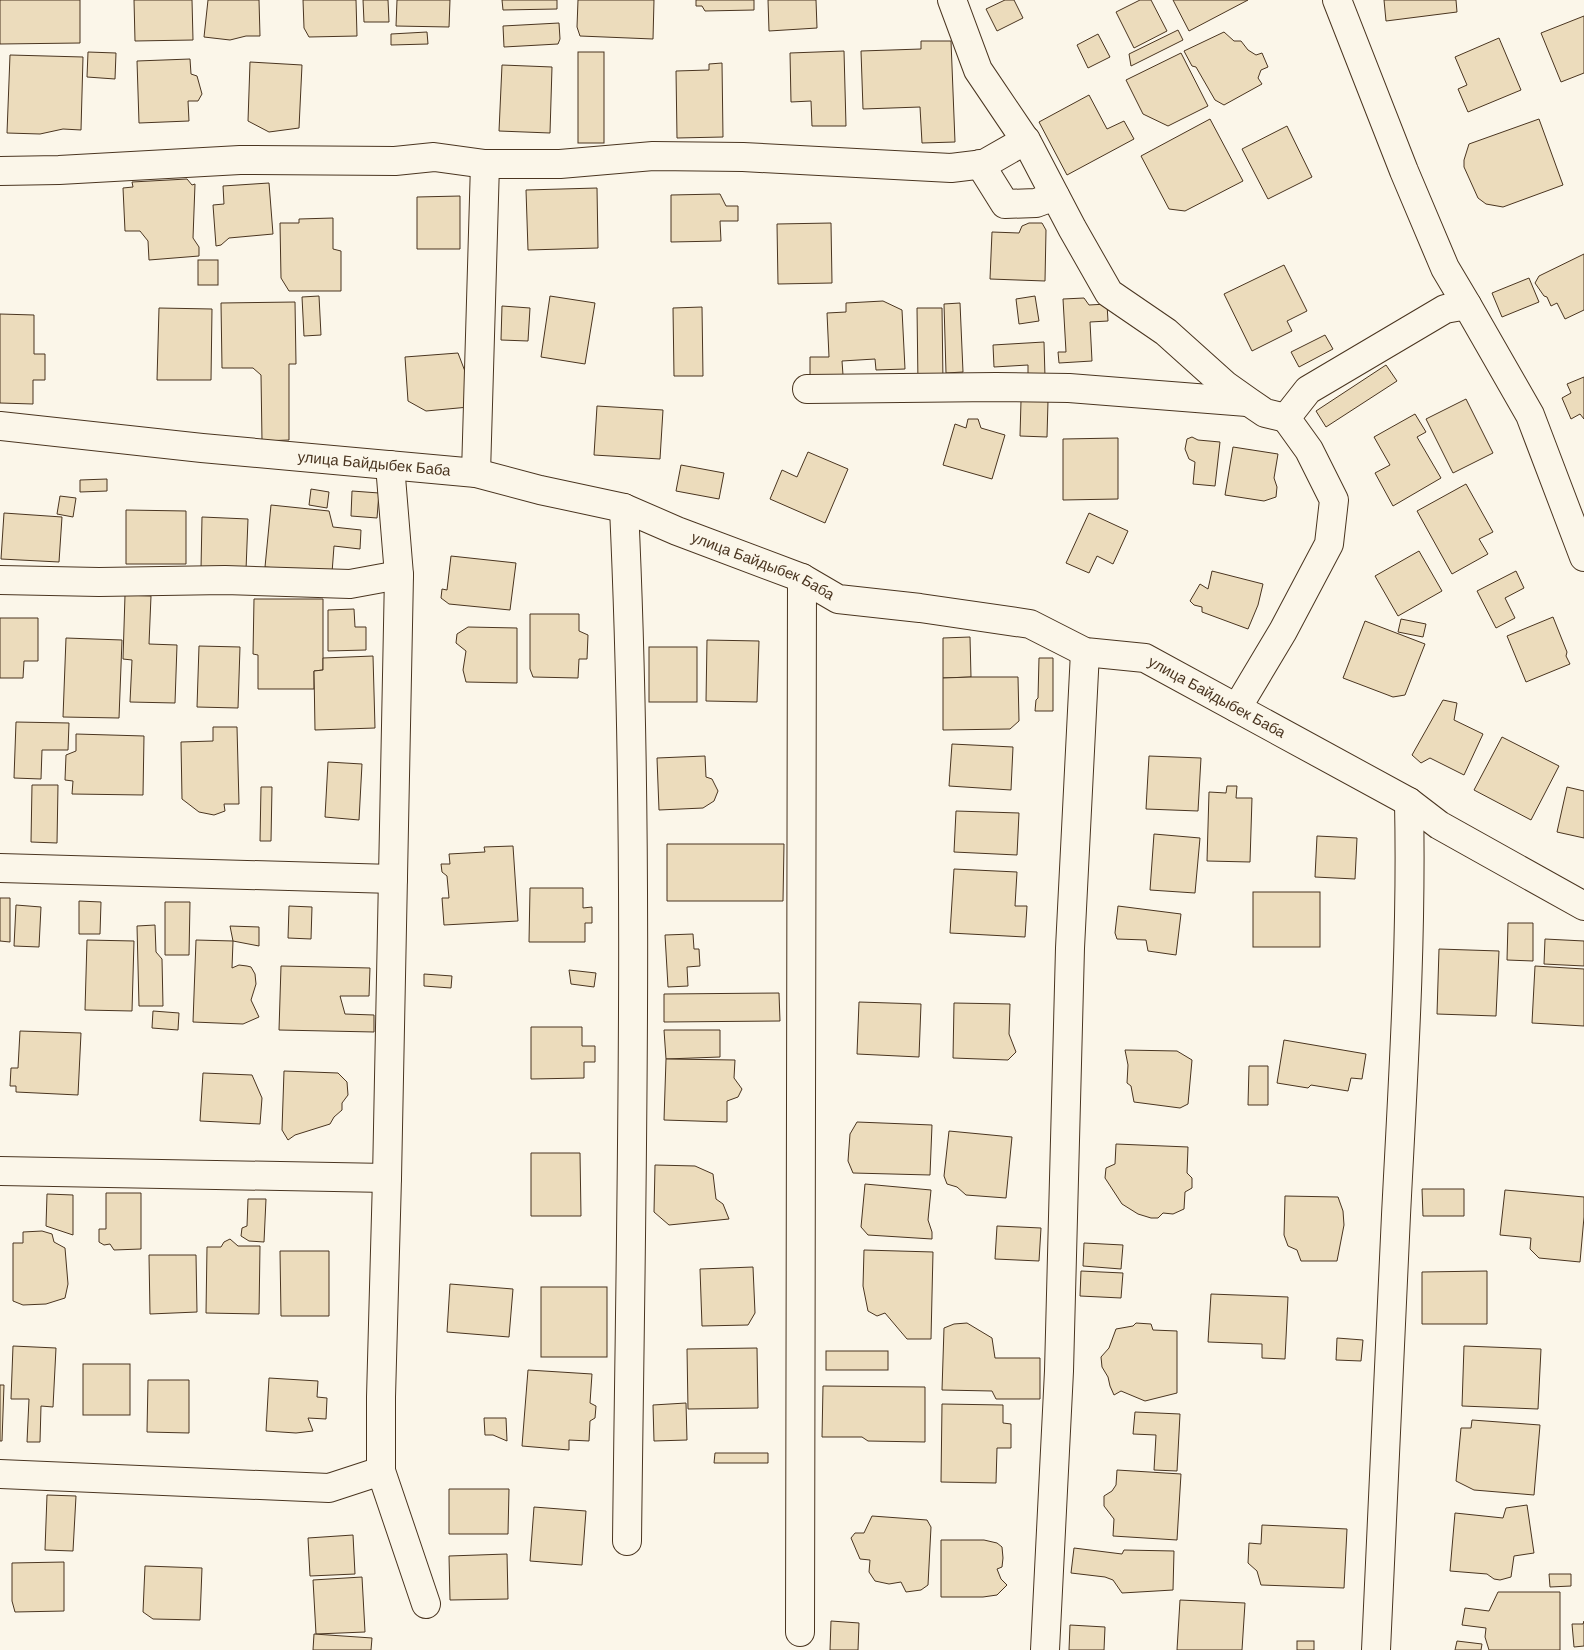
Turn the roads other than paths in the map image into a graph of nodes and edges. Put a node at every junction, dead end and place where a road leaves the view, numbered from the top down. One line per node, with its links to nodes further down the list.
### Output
1 (952, 0): 3 (street)
2 (1337, 0): 8 (street)
3 (1026, 140): 5 (street); 7 (street)
4 (485, 164): 5 (street); 6 (street); 14 (street)
5 (980, 164): 7 (street)
6 (0, 171)
7 (1055, 196): 10 (street)
8 (1467, 305): 11 (street); 16 (street)
9 (807, 389): 10 (street)
10 (1249, 402): 11 (street)
11 (1286, 418): 21 (street)
12 (0, 426): 13 (street, улица Байдыбек Баба)
13 (390, 465): 14 (street, улица Байдыбек Баба); 17 (street)
14 (476, 472): 15 (street, улица Байдыбек Баба)
15 (624, 508): 18 (street, улица Байдыбек Баба); 30 (street)
16 (1584, 556)
17 (399, 575): 19 (street); 24 (street)
18 (802, 578): 20 (street, улица Байдыбек Баба); 32 (street)
19 (0, 580)
20 (1086, 652): 21 (street, улица Байдыбек Баба); 33 (street)
21 (1237, 708): 22 (street, улица Байдыбек Баба)
22 (1409, 802): 25 (street, улица Байдыбек Баба); 34 (street)
23 (0, 868): 24 (street)
24 (392, 879): 27 (street)
25 (1584, 906)
26 (0, 1171): 27 (street)
27 (387, 1178): 28 (street)
28 (381, 1471): 29 (street); 31 (street)
29 (0, 1474)
30 (627, 1541)
31 (426, 1604)
32 (800, 1632)
33 (1045, 1650)
34 (1376, 1650)

